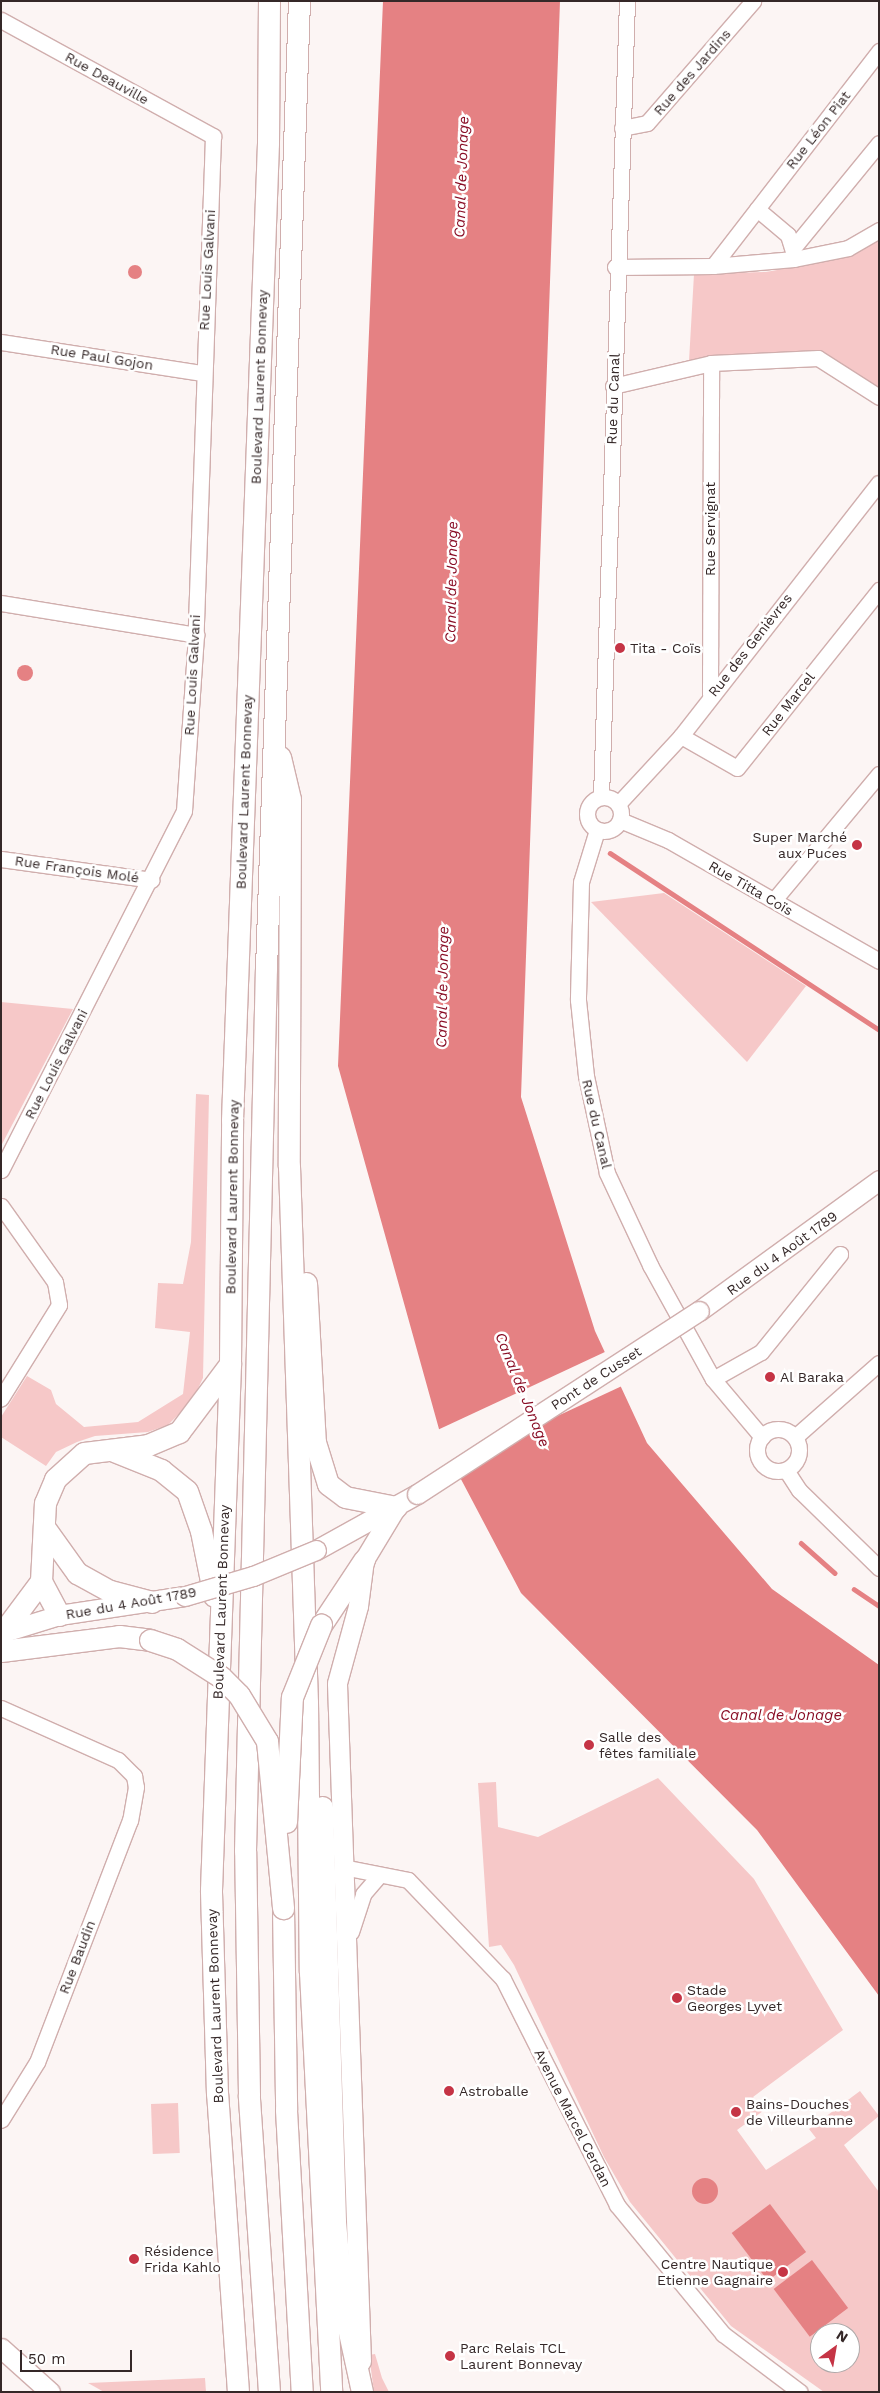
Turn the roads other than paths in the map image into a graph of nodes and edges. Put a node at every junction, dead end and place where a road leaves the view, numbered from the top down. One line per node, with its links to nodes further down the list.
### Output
1 (269, 1): 44 (highway, Boulevard Laurent Bonnevay)
2 (299, 1): 25 (highway, Boulevard Laurent Bonnevay)
3 (627, 1): 7 (street, Rue du Canal)
4 (753, 1): 7 (street, Rue des Jardins)
5 (1, 20): 8 (street, Rue Deauville)
6 (879, 51): 10 (street, Rue Léon Piat)
7 (622, 128): 14 (street, Rue du Canal)
8 (213, 136): 17 (street, Rue Louis Galvani)
9 (879, 143): 12 (street)
10 (757, 209): 12 (street); 13 (street, Rue Léon Piat)
11 (879, 230): 12 (street)
12 (794, 253): 13 (street)
13 (713, 266): 14 (street)
14 (615, 267): 18 (street, Rue du Canal)
15 (1, 342): 17 (street, Rue Paul Gojon)
16 (711, 363): 18 (street); 19 (street); 24 (street, Rue Servignat)
17 (202, 373): 23 (street, Rue Louis Galvani)
18 (613, 386): 28 (street, Rue du Canal)
19 (879, 397)
20 (879, 483): 24 (street, Rue des Genièvres)
21 (879, 590): 26 (street, Rue Marcel)
22 (1, 603): 23 (street)
23 (196, 635): 33 (street, Rue Louis Galvani)
24 (710, 694): 26 (street, Rue des Genièvres)
25 (274, 732): 36 (highway); 74 (highway, Boulevard Laurent Bonnevay)
26 (681, 736): 29 (street, Rue des Genièvres)
27 (879, 774): 34 (street)
28 (600, 797): 29 (street); 31 (street)
29 (618, 804): 30 (street)
30 (620, 820): 31 (street); 34 (street, Rue Titta Coïs)
31 (597, 830): 45 (street, Rue du Canal)
32 (1, 859): 33 (street, Rue François Molé)
33 (152, 880): 37 (street, Rue Louis Galvani)
34 (774, 900): 35 (street, Rue Titta Coïs)
35 (879, 962)
36 (289, 1166): 51 (highway); 57 (highway)
37 (1, 1170)
38 (879, 1180): 39 (main road, Rue du 4 Août 1789)
39 (871, 1191): 42 (main road, Rue du 4 Août 1789)
40 (1, 1206): 46 (street)
41 (840, 1254): 45 (street)
42 (700, 1311): 51 (main road, Pont de Cusset, bridge)
43 (879, 1363): 48 (street)
44 (230, 1364): 49 (highway); 58 (highway, Boulevard Laurent Bonnevay)
45 (713, 1379): 47 (street, Rue du Canal)
46 (1, 1398)
47 (762, 1437): 48 (street); 50 (street)
48 (794, 1437): 50 (street)
49 (111, 1450): 52 (highway); 58 (highway)
50 (786, 1470): 54 (street)
51 (396, 1507): 53 (main road); 56 (main road, Rue du 4 Août 1789, bridge)
52 (44, 1527): 55 (highway); 56 (highway)
53 (364, 1560): 62 (main road); 64 (highway, bridge)
54 (879, 1568)
55 (41, 1581): 59 (highway); 60 (highway)
56 (152, 1602): 59 (main road, Rue du 4 Août 1789)
57 (303, 1603): 77 (highway); 78 (highway)
58 (220, 1611): 73 (highway, Boulevard Laurent Bonnevay)
59 (59, 1615): 60 (main road, Rue du 4 Août 1789)
60 (2, 1639): 64 (highway, bridge)
61 (4, 1708): 66 (street, Rue Baudin)
62 (344, 1868): 63 (street, Avenue Marcel Cerdan); 65 (main road)
63 (378, 1877): 65 (street); 70 (street, Avenue Marcel Cerdan)
64 (283, 1908): 67 (highway)
65 (347, 1955): 78 (main road)
66 (1, 2120)
67 (295, 2308): 75 (highway); 76 (highway)
68 (1, 2348): 72 (main road)
69 (1, 2352): 71 (main road)
70 (798, 2391)
71 (38, 2392)
72 (50, 2392)
73 (238, 2392)
74 (269, 2392)
75 (302, 2392)
76 (316, 2392)
77 (331, 2392)
78 (362, 2392)

